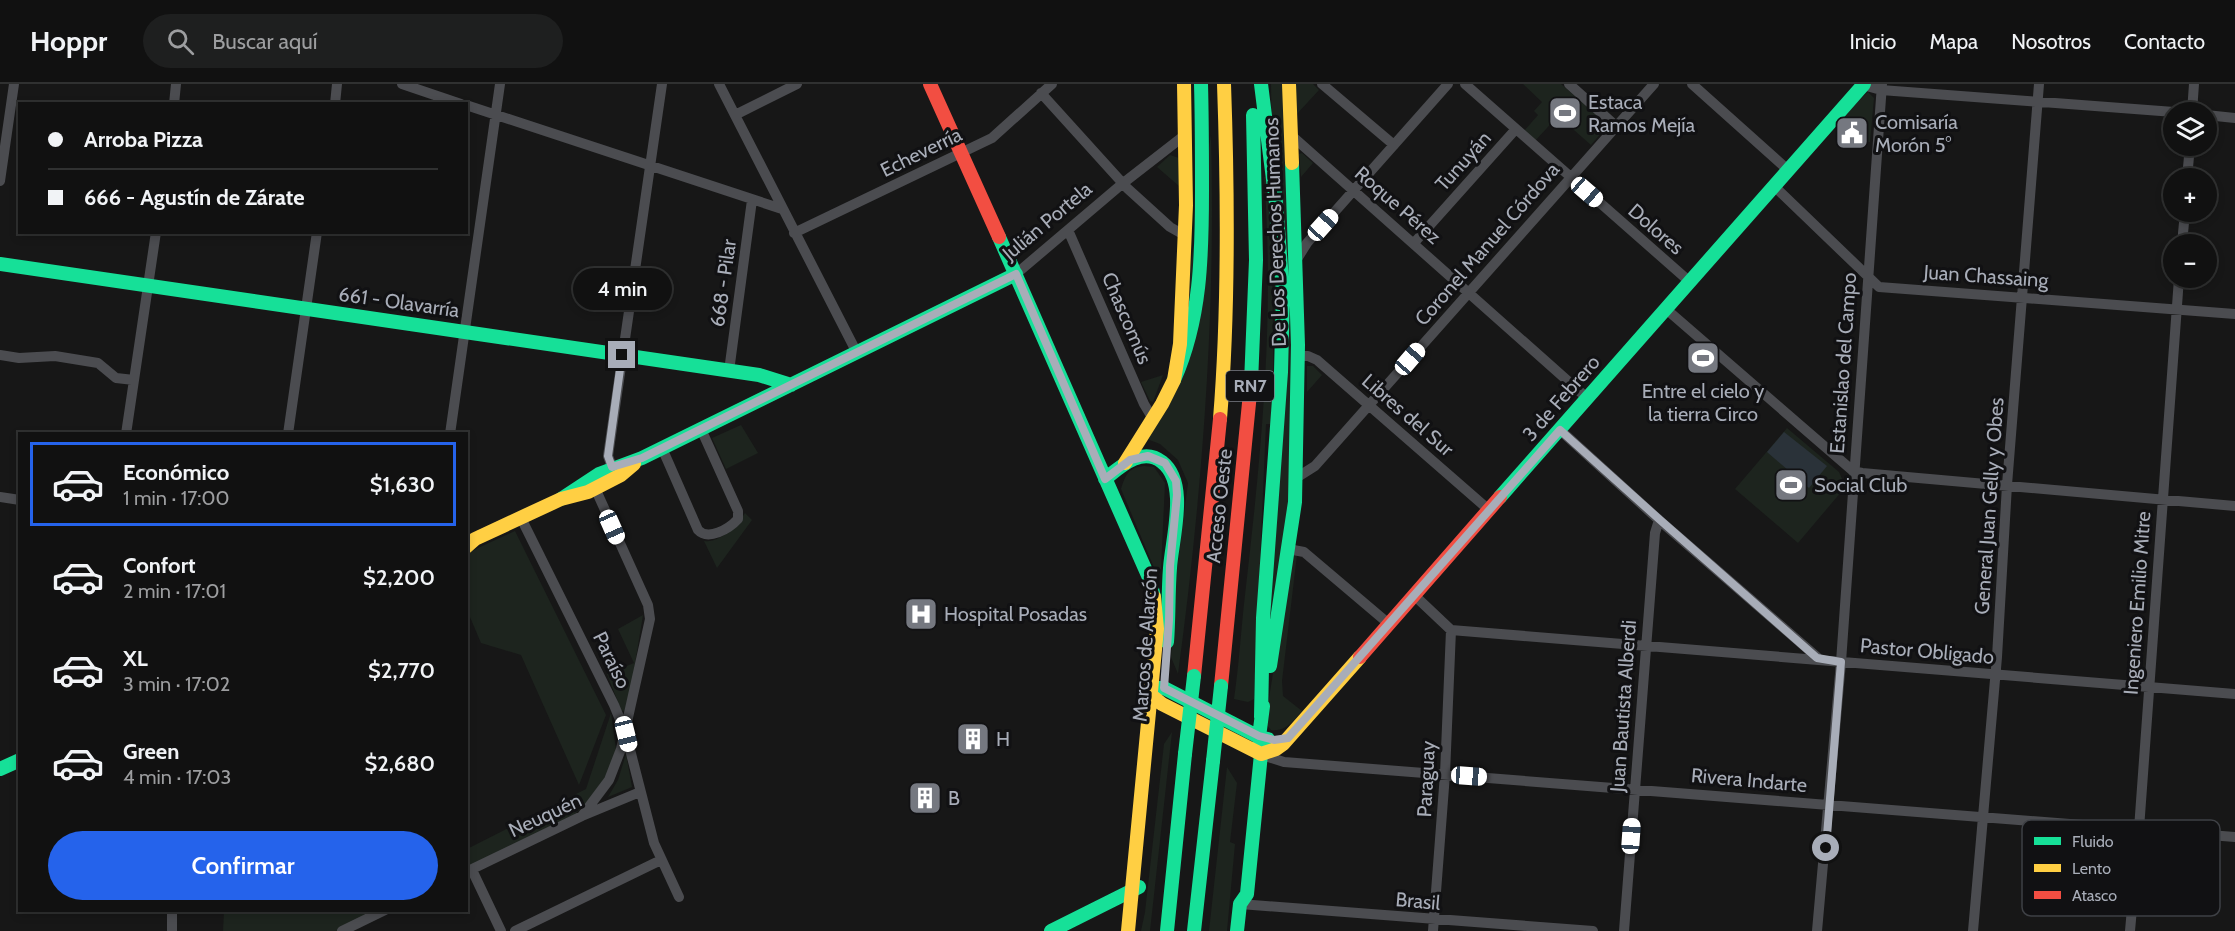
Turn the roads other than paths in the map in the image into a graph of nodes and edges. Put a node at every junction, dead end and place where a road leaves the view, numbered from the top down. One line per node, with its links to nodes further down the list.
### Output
1 (14, 84): 48 (street)
2 (176, 84): 29 (street)
3 (337, 84): 30 (street)
4 (402, 84): 31 (street)
5 (500, 84): 35 (street)
6 (662, 84): 45 (street)
7 (719, 84): 36 (street)
8 (797, 84): 36 (street)
9 (930, 84): 44 (main road, Marcos de Alarcón)
10 (1052, 84): 27 (street, Echeverría)
11 (1184, 84): 41 (main road, Marcos de Alarcón)
12 (1201, 84): 80 (main road)
13 (1224, 84): 151 (main road, Acceso Oeste / RN7, bridge)
14 (1252, 84): 152 (main road, Acceso Oeste / RN7, bridge)
15 (1261, 84): 119 (main road)
16 (1289, 84): 42 (main road, De Los Derechos Humanos)
17 (1322, 84): 43 (street)
18 (1448, 84): 43 (street)
19 (1465, 84): 40 (street, Dolores)
20 (1569, 84): 39 (street)
21 (1654, 84): 39 (street, Coronel Manuel Córdova)
22 (1692, 84): 46 (street)
23 (2039, 84): 28 (street, General Juan Gelly y Obes)
24 (2194, 84): 32 (street)
25 (1863, 85): 26 (street); 46 (main road, 3 de Febrero)
26 (1881, 87): 28 (street); 63 (street, Estanislao del Campo)
27 (1041, 93): 44 (street, Echeverría); 49 (street)
28 (2038, 101): 34 (street); 68 (street, General Juan Gelly y Obes)
29 (174, 102)
30 (335, 102)
31 (455, 102)
32 (2193, 102)
33 (468, 106): 35 (street)
34 (2163, 111)
35 (495, 115): 45 (street); 73 (street)
36 (735, 115): 53 (street)
37 (2217, 116): 38 (street)
38 (2235, 118)
39 (1617, 127): 47 (street, Coronel Manuel Córdova)
40 (1515, 130): 47 (street, Dolores); 59 (street, Tunuyán)
41 (1185, 135): 49 (street, Julián Portela); 58 (main road, Marcos de Alarcón)
42 (1292, 136): 51 (street, Roque Pérez); 60 (main road, De Los Derechos Humanos)
43 (1394, 145): 51 (street)
44 (961, 153): 55 (street, Echeverría); 62 (main road, Marcos de Alarcón)
45 (650, 166): 52 (street); 76 (street)
46 (1788, 170): 50 (main road, 3 de Febrero)
47 (1570, 178): 64 (street, Dolores); 67 (street, Coronel Manuel Córdova)
48 (0, 181)
49 (1122, 184): 54 (street, Julián Portela); 58 (street)
50 (1774, 186): 63 (street, Juan Chassaing); 64 (main road, 3 de Febrero)
51 (1354, 190): 59 (street, Roque Pérez); 60 (street)
52 (752, 200): 53 (street); 78 (street, 668 - Pilar)
53 (782, 209): 55 (street)
54 (1068, 230): 62 (street, Julián Portela); 84 (street, Chascomús)
55 (794, 233): 74 (street)
56 (156, 234): 65 (street)
57 (317, 234): 69 (street)
58 (1186, 236): 80 (main road, Marcos de Alarcón)
59 (1414, 243): 67 (street, Roque Pérez)
60 (1297, 260): 77 (main road, De Los Derechos Humanos)
61 (0, 264): 65 (main road, 661 - Olavarría)
62 (1016, 274): 74 (main road, Julián Portela); 96 (main road, Marcos de Alarcón)
63 (1868, 275): 68 (street, Juan Chassaing); 94 (street, Estanislao del Campo)
64 (1690, 282): 70 (main road, 3 de Febrero)
65 (148, 285): 69 (main road, 661 - Olavarría); 79 (street)
66 (2178, 288): 71 (street, Ingeniero Emilio Mitre)
67 (1469, 292): 82 (street, Roque Pérez); 83 (street, Coronel Manuel Córdova)
68 (2022, 297): 71 (street, Juan Chassaing); 97 (street, General Juan Gelly y Obes)
69 (306, 308): 73 (main road, 661 - Olavarría); 88 (street)
70 (1666, 309): 82 (main road, 3 de Febrero); 94 (street)
71 (2177, 309): 72 (street, Juan Chassaing); 101 (street, Ingeniero Emilio Mitre)
72 (2235, 314)
73 (464, 331): 76 (main road, 661 - Olavarría); 89 (street)
74 (857, 353): 81 (main road, Julián Portela)
75 (0, 355): 79 (street)
76 (622, 355): 78 (main road, 661 - Olavarría); 93 (street)
77 (1299, 356): 83 (street, Libres del Sur); 95 (main road, De Los Derechos Humanos)
78 (729, 371): 81 (main road, 661 - Olavarría)
79 (134, 380): 87 (street)
80 (1174, 380): 84 (main road, Marcos de Alarcón)
81 (792, 385): 85 (main road, Julián Portela)
82 (1587, 398): 86 (main road, 3 de Febrero)
83 (1370, 405): 95 (street, Coronel Manuel Córdova); 104 (street, Libres del Sur)
84 (1153, 419): 92 (main road, Marcos de Alarcón)
85 (701, 429): 90 (main road, Julián Portela); 90 (street)
86 (1560, 430): 104 (main road, 3 de Febrero); 106 (street)
87 (126, 432)
88 (288, 432)
89 (450, 432)
90 (662, 448): 91 (main road, Julián Portela)
91 (642, 458): 93 (main road); 98 (main road)
92 (1125, 463): 96 (main road, Marcos de Alarcón); 117 (main road, Marcos de Alarcón)
93 (612, 467): 100 (main road)
94 (1853, 471): 97 (street); 114 (street, Estanislao del Campo)
95 (1296, 478): 108 (main road, De Los Derechos Humanos)
96 (1105, 479): 117 (main road, Marcos de Alarcón)
97 (2007, 486): 101 (street); 115 (street, General Juan Gelly y Obes)
98 (595, 488): 100 (main road); 120 (street)
99 (0, 497): 102 (street)
100 (561, 499): 105 (main road)
101 (2163, 499): 103 (street); 116 (street, Ingeniero Emilio Mitre)
102 (18, 500)
103 (2235, 506)
104 (1489, 510): 109 (main road, 3 de Febrero)
105 (521, 518): 107 (main road); 120 (street, Paraíso)
106 (1659, 519): 112 (street, Juan Bautista Alberdi); 113 (street)
107 (469, 542)
108 (1288, 549): 110 (street); 119 (main road, De Los Derechos Humanos)
109 (1414, 595): 110 (main road, 3 de Febrero); 111 (street)
110 (1389, 624): 122 (main road, 3 de Febrero)
111 (1451, 630): 112 (street, Pastor Obligado); 126 (street, Paraguay)
112 (1646, 645): 113 (street, Pastor Obligado); 127 (street, Juan Bautista Alberdi)
113 (1817, 658): 114 (street, Pastor Obligado)
114 (1841, 662): 115 (street, Pastor Obligado); 129 (street, Estanislao del Campo)
115 (1995, 676): 116 (street, Pastor Obligado); 131 (street, General Juan Gelly y Obes)
116 (2149, 687): 118 (street, Pastor Obligado); 132 (street, Ingeniero Emilio Mitre)
117 (1157, 694): 121 (main road); 123 (main road); 138 (main road, Marcos de Alarcón); 138 (main road, Marcos de Alarcón)
118 (2235, 694)
119 (1261, 717): 121 (main road, De Los Derechos Humanos)
120 (626, 734): 128 (street, Paraíso); 130 (street)
121 (1259, 736): 122 (main road); 123 (main road, De Los Derechos Humanos)
122 (1288, 738): 123 (main road, 3 de Febrero)
123 (1255, 752): 126 (street, Rivera Indarte); 140 (main road, De Los Derechos Humanos)
124 (18, 761): 125 (main road)
125 (0, 769)
126 (1445, 774): 127 (street, Rivera Indarte); 144 (street, Paraguay)
127 (1635, 788): 129 (street, Rivera Indarte); 155 (street, Juan Bautista Alberdi)
128 (640, 792): 130 (street, Neuquén); 136 (street, Paraíso)
129 (1830, 806): 131 (street, Rivera Indarte); 156 (street, Estanislao del Campo)
130 (582, 816): 137 (street, Neuquén)
131 (1984, 818): 133 (street, Rivera Indarte); 157 (street, General Juan Gelly y Obes)
132 (2140, 820)
133 (2022, 821)
134 (2220, 836): 135 (street, Rivera Indarte)
135 (2235, 837)
136 (661, 860): 139 (street, Paraíso); 148 (street)
137 (469, 871): 147 (street)
138 (1132, 892): 149 (main road); 150 (main road, Marcos de Alarcón)
139 (679, 897)
140 (1240, 904): 144 (street, Brasil); 153 (main road, De Los Derechos Humanos)
141 (172, 912): 145 (street)
142 (381, 912): 146 (street)
143 (2131, 916): 158 (street, Ingeniero Emilio Mitre)
144 (1434, 926): 154 (street, Brasil)
145 (172, 931)
146 (342, 931)
147 (501, 931)
148 (515, 931)
149 (1050, 931)
150 (1128, 931)
151 (1167, 931)
152 (1194, 931)
153 (1237, 931)
154 (1593, 931)
155 (1624, 931)
156 (1817, 931)
157 (1973, 931)
158 (2130, 931)

